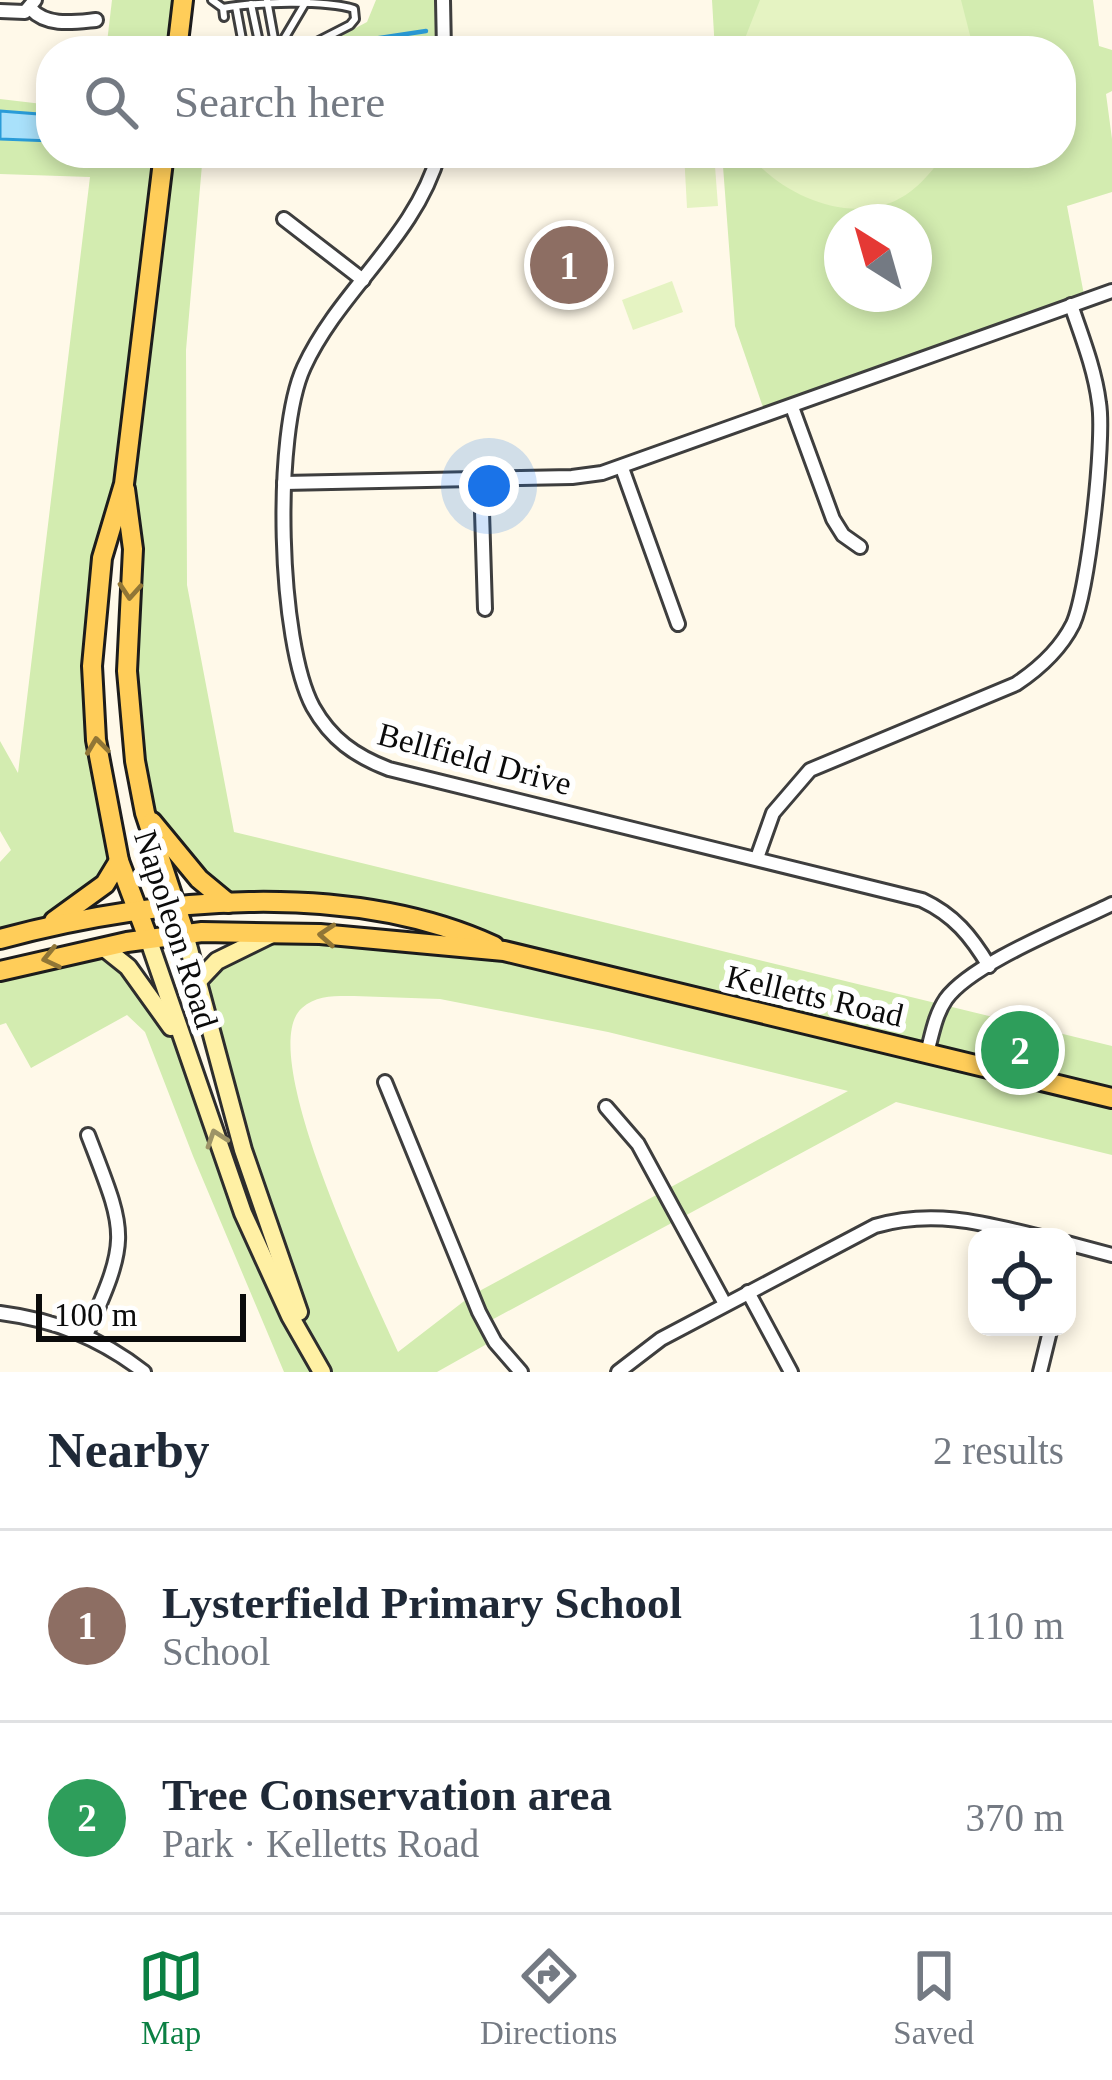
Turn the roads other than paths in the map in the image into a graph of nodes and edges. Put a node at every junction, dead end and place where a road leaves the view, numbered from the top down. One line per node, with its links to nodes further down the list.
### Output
1 (183, 0): 11 (main road)
2 (212, 0): 8 (lane)
3 (267, 0): 4 (lane); 6 (lane); 14 (lane)
4 (307, 0): 15 (lane); 16 (lane)
5 (443, 0): 17 (street)
6 (251, 3): 8 (lane); 13 (lane)
7 (33, 4): 9 (street); 10 (street)
8 (236, 5): 12 (lane)
9 (0, 11)
10 (96, 20)
11 (179, 36)
12 (242, 36)
13 (266, 36)
14 (270, 36)
15 (279, 36)
16 (330, 36)
17 (444, 36)
18 (162, 168): 28 (main road, Napoleon Road)
19 (433, 168): 21 (street, Bellfield Drive)
20 (284, 218): 21 (street)
21 (363, 280): 27 (street, Bellfield Drive)
22 (1112, 290): 23 (street)
23 (1071, 305): 24 (street); 33 (street)
24 (792, 407): 25 (street); 29 (street)
25 (622, 468): 26 (street); 31 (street)
26 (481, 479): 27 (street); 30 (street)
27 (284, 483): 33 (street, Bellfield Drive)
28 (124, 484): 32 (main road, Napoleon Road, one-way to 32); 34 (main road, Napoleon Road, one-way to 28)
29 (860, 547)
30 (485, 609)
31 (678, 624)
32 (145, 813): 35 (main road); 37 (main road, Napoleon Road)
33 (757, 859): 46 (street, Bellfield Drive)
34 (118, 860): 38 (main road, Napoleon Road); 39 (main road)
35 (228, 903): 37 (main road, Kelletts Road); 45 (main road, Kelletts Road)
36 (1112, 904): 46 (street)
37 (174, 906): 38 (main road, Kelletts Road); 41 (main road, Napoleon Road)
38 (138, 910): 39 (main road, Kelletts Road); 42 (main road, Napoleon Road)
39 (46, 926): 43 (main road, Kelletts Road)
40 (275, 932): 41 (main road, Kelletts Road); 45 (main road, Kelletts Road, one-way to 40); 48 (main road)
41 (185, 934): 42 (main road, Kelletts Road); 48 (main road, Napoleon Road)
42 (148, 938): 44 (main road, Kelletts Road); 49 (main road, Napoleon Road)
43 (0, 939)
44 (104, 947): 47 (main road, Kelletts Road, one-way to 47); 49 (main road)
45 (504, 951): 50 (main road, Kelletts Road)
46 (989, 966): 50 (street)
47 (0, 971)
48 (199, 980): 63 (main road, Napoleon Road)
49 (182, 1043): 63 (main road, Napoleon Road, one-way to 49)
50 (927, 1053): 52 (main road, Kelletts Road)
51 (385, 1082): 65 (street)
52 (1112, 1098)
53 (606, 1107): 59 (street)
54 (88, 1135): 61 (street)
55 (999, 1228): 58 (street)
56 (1076, 1246): 57 (street)
57 (1112, 1255)
58 (748, 1292): 59 (street); 67 (street)
59 (725, 1304): 66 (street)
60 (0, 1313): 61 (street)
61 (86, 1335): 64 (street)
62 (1049, 1336): 68 (street)
63 (321, 1371)
64 (144, 1372)
65 (521, 1372)
66 (618, 1372)
67 (791, 1372)
68 (1040, 1372)

